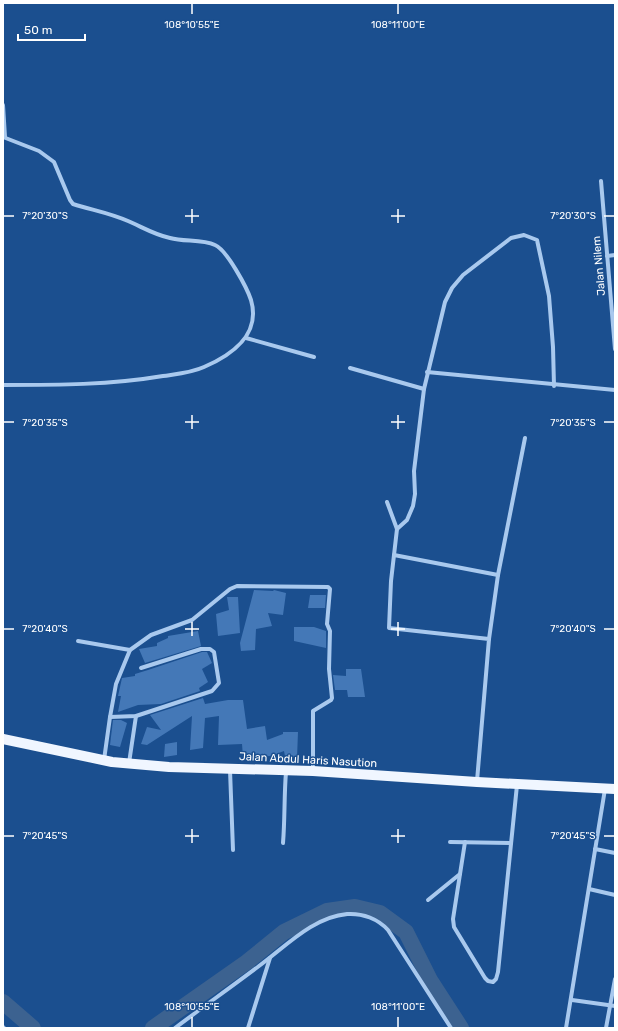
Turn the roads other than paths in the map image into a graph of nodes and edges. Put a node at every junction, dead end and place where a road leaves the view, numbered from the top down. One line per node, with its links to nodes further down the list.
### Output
1 (3, 105): 2 (street)
2 (4, 137): 6 (street)
3 (601, 181): 5 (street, Jalan Nilem)
4 (615, 255): 5 (street)
5 (607, 256): 7 (street, Jalan Nilem)
6 (246, 338): 8 (street); 11 (street)
7 (615, 349)
8 (314, 357)
9 (350, 368): 13 (street)
10 (427, 372): 12 (street); 12 (street); 13 (street)
11 (3, 385)
12 (554, 386): 14 (street)
13 (424, 389): 17 (street)
14 (615, 390)
15 (525, 438): 19 (street)
16 (387, 502): 17 (street)
17 (397, 529): 18 (street)
18 (394, 555): 19 (street); 20 (street)
19 (498, 575): 20 (street)
20 (489, 639): 32 (street)
21 (78, 641): 22 (street)
22 (130, 650): 25 (street); 31 (street)
23 (140, 668): 24 (street)
24 (136, 716): 25 (street); 28 (street)
25 (110, 717): 27 (street)
26 (3, 739): 27 (main road, Jalan Abdul Haris Nasution)
27 (104, 761): 28 (main road, Jalan Abdul Haris Nasution)
28 (129, 764): 29 (main road, Jalan Abdul Haris Nasution)
29 (230, 769): 30 (main road, Jalan Abdul Haris Nasution); 40 (street)
30 (286, 770): 31 (main road, Jalan Abdul Haris Nasution); 37 (street)
31 (313, 771): 32 (main road, Jalan Abdul Haris Nasution)
32 (477, 782): 33 (main road, Jalan Abdul Haris Nasution)
33 (517, 784): 34 (main road, Jalan Abdul Haris Nasution); 38 (street)
34 (610, 789): 39 (street)
35 (450, 842): 36 (street)
36 (465, 842): 38 (street); 42 (street)
37 (283, 843)
38 (511, 843): 42 (street)
39 (595, 849): 41 (street); 43 (street)
40 (233, 850)
41 (615, 853)
42 (460, 874): 45 (street)
43 (589, 889): 44 (street); 48 (street)
44 (615, 895)
45 (428, 900)
46 (270, 958): 50 (street); 51 (street); 52 (street)
47 (615, 979): 49 (street)
48 (572, 1000): 49 (street); 53 (street)
49 (613, 1005): 54 (street)
50 (176, 1028)
51 (248, 1028)
52 (451, 1028)
53 (566, 1028)
54 (606, 1028)

